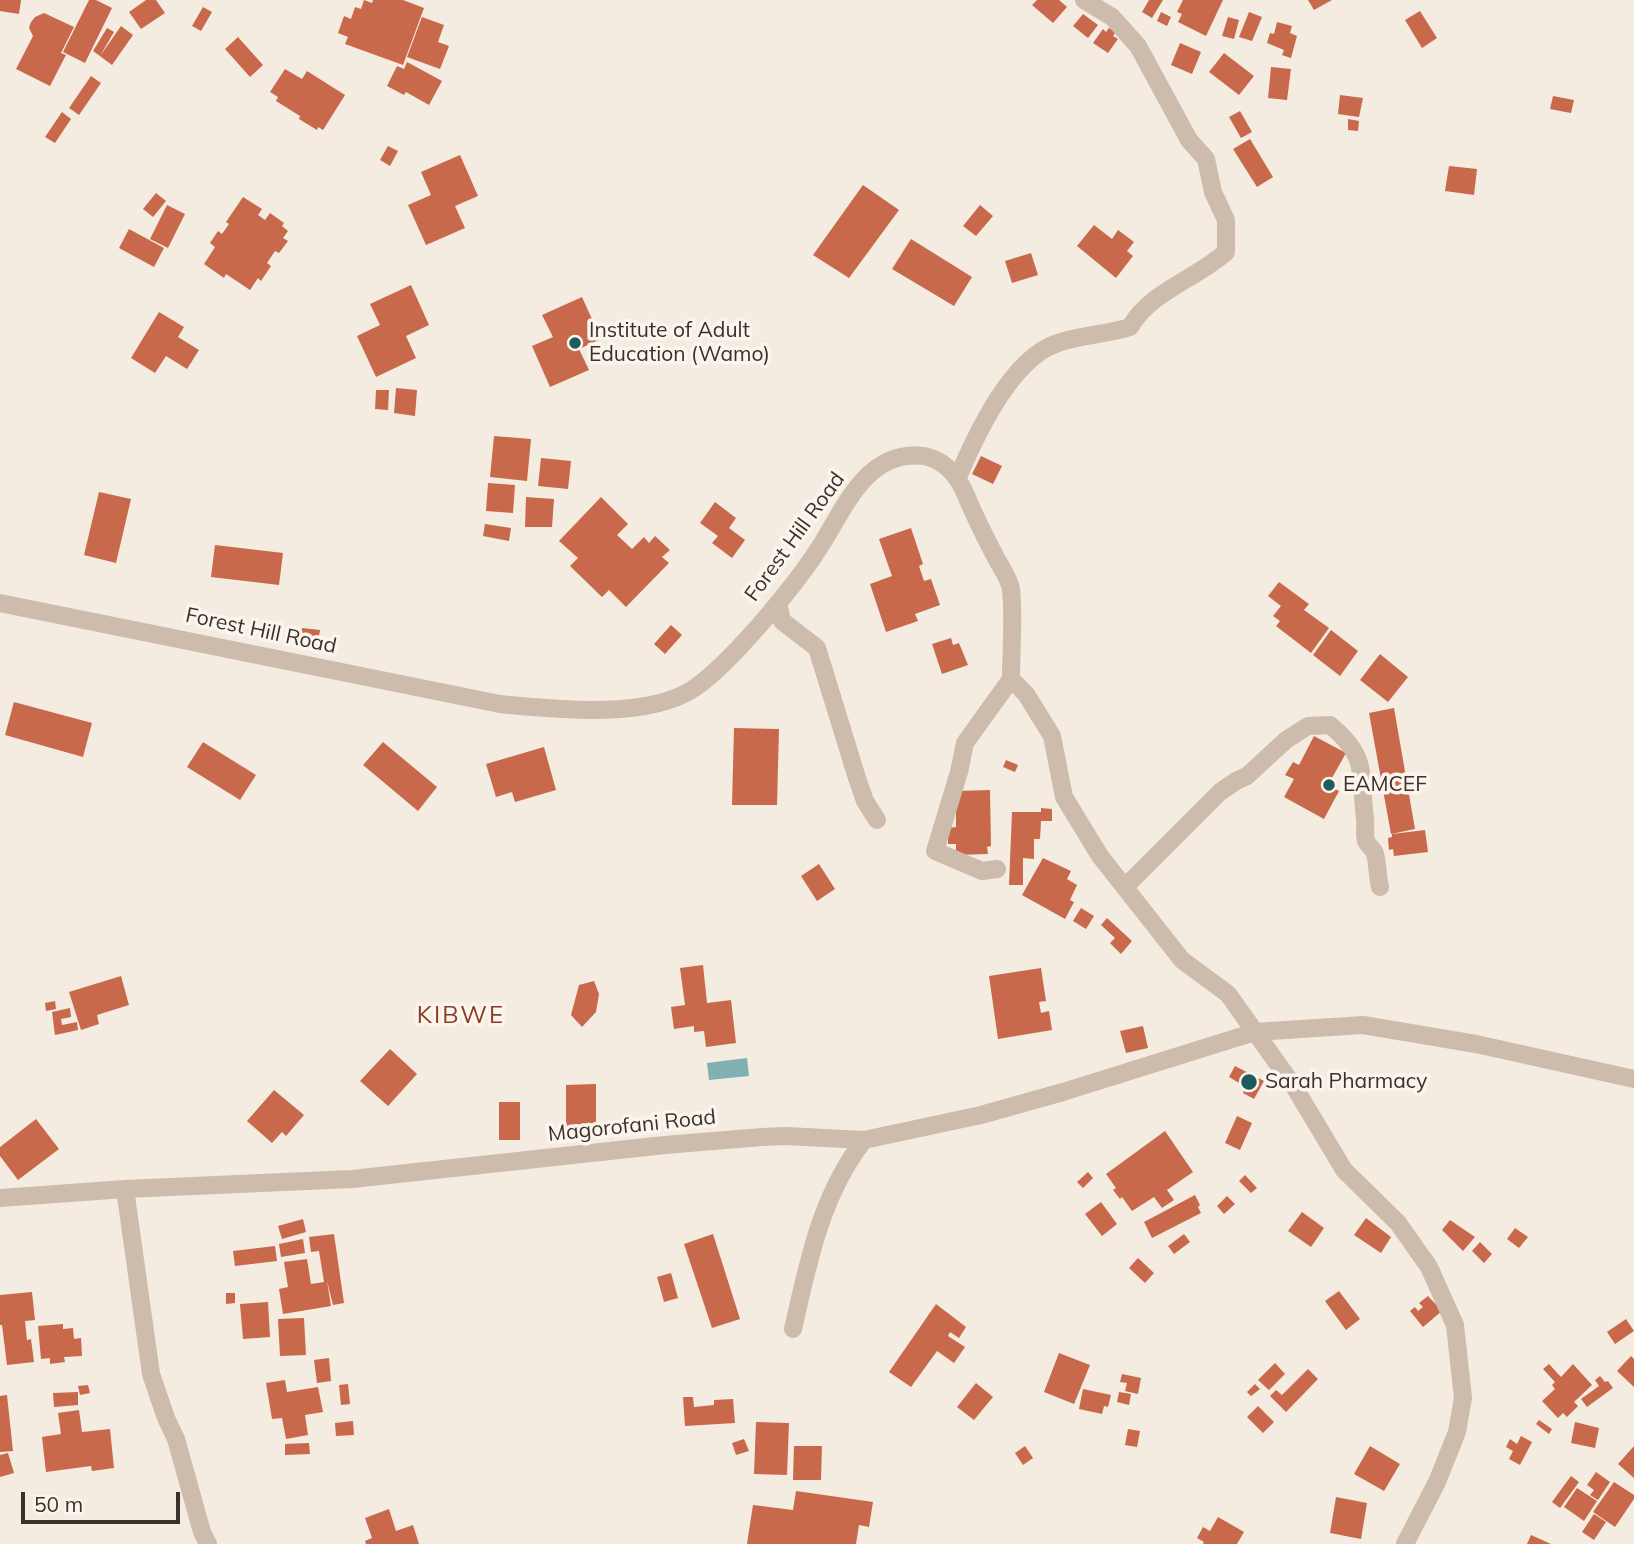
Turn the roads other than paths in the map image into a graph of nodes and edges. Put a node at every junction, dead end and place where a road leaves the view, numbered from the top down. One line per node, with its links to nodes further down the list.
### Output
1 (1084, 0): 2 (street)
2 (958, 477): 4 (street, Forest Hill Road); 5 (street)
3 (0, 603): 4 (street, Forest Hill Road)
4 (778, 603): 6 (street)
5 (1011, 679): 7 (street); 8 (street)
6 (877, 820)
7 (997, 869)
8 (1125, 887): 9 (street); 10 (street)
9 (1380, 887)
10 (1255, 1032): 11 (street, Magorofani Road); 12 (street, Magorofani Road); 17 (street)
11 (1634, 1079)
12 (864, 1140): 13 (street, Magorofani Road); 15 (street)
13 (125, 1189): 14 (street, Magorofani Road); 16 (street)
14 (0, 1198)
15 (793, 1329)
16 (208, 1544)
17 (1405, 1544)

